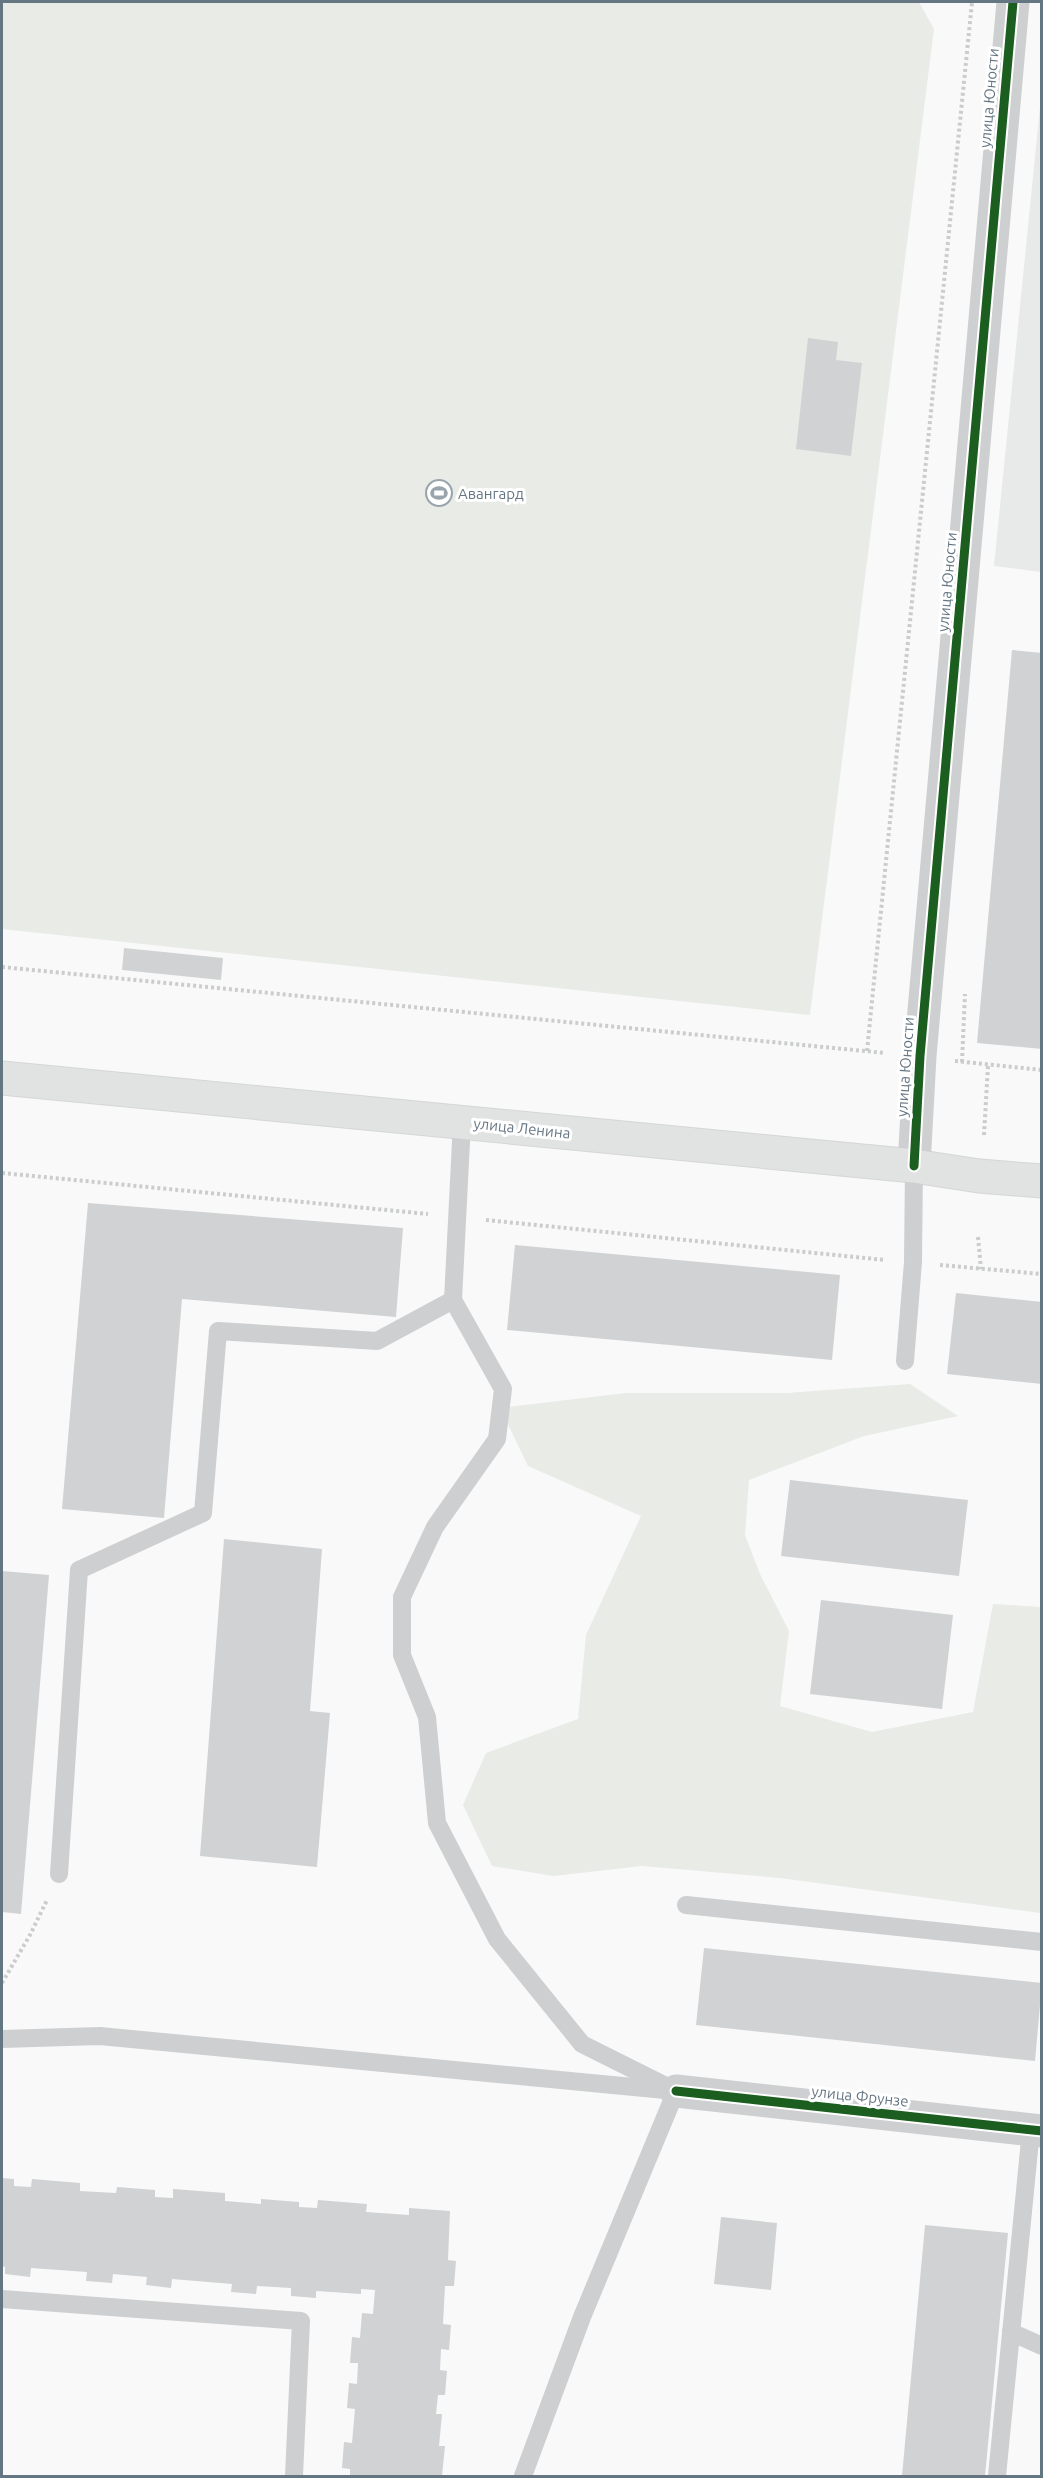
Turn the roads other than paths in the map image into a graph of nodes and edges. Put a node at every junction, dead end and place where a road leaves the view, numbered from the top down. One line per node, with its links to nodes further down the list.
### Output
1 (1013, 2): 4 (street, улица Юности)
2 (2, 1078): 3 (main road, улица Ленина)
3 (462, 1122): 4 (main road, улица Ленина); 6 (lane)
4 (914, 1166): 5 (main road, улица Ленина); 7 (lane)
5 (1041, 1181)
6 (453, 1300): 8 (lane); 12 (lane)
7 (905, 1360)
8 (59, 1874)
9 (686, 1905): 10 (lane)
10 (1041, 1942)
11 (2, 2039): 12 (lane)
12 (676, 2091): 13 (street, улица Фрунзе); 19 (lane)
13 (1036, 2130): 15 (lane)
14 (2, 2299): 18 (lane)
15 (1011, 2332): 16 (lane); 17 (lane); 20 (lane)
16 (1041, 2335)
17 (1041, 2346)
18 (294, 2476)
19 (522, 2476)
20 (997, 2476)

